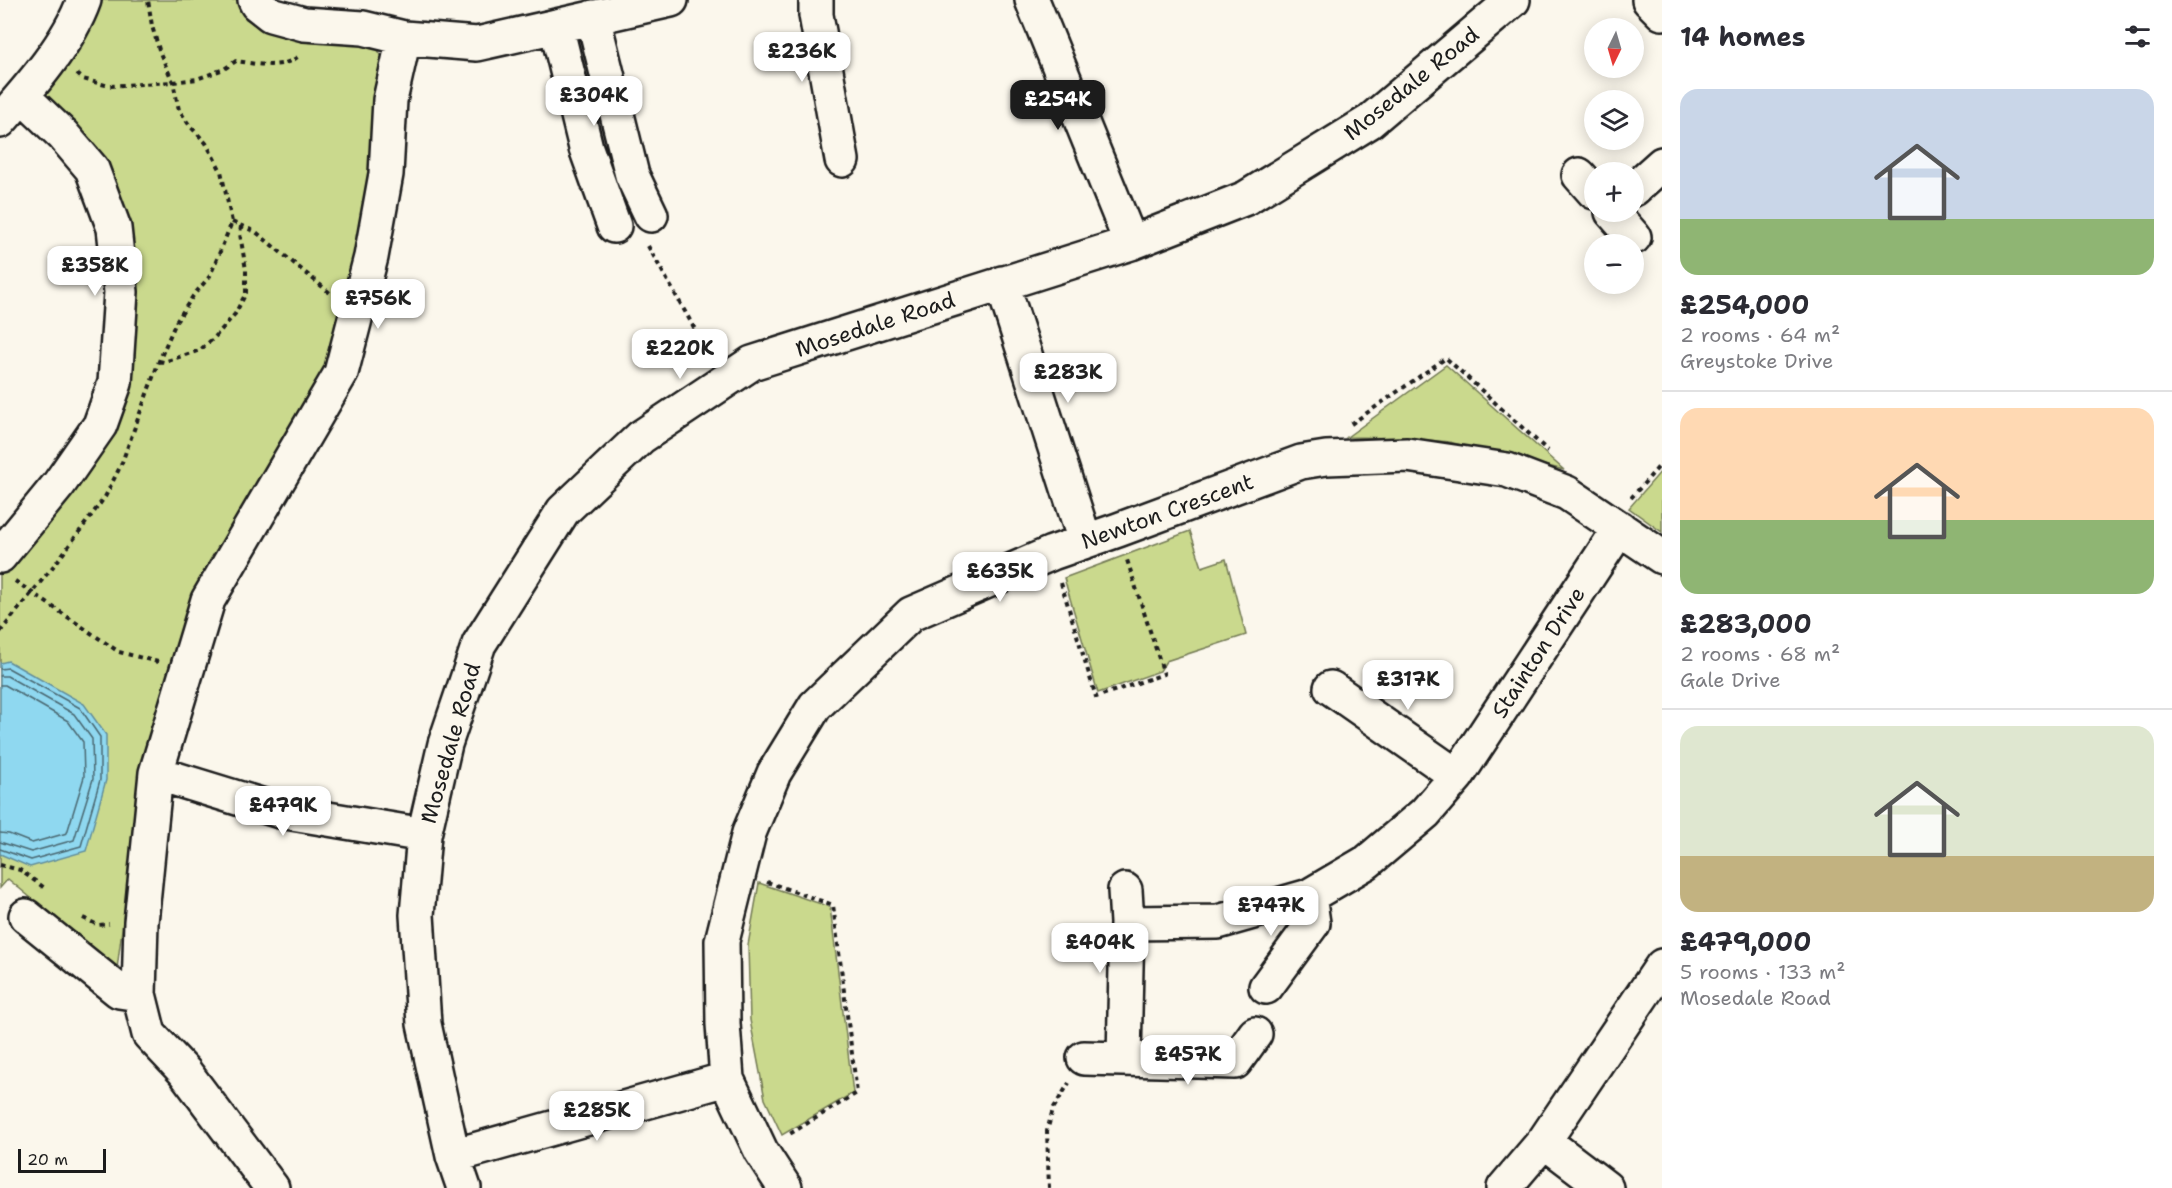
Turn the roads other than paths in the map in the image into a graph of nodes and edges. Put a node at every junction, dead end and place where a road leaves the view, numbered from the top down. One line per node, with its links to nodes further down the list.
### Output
1 (84, 0): 12 (street)
2 (255, 0): 11 (street)
3 (671, 0): 9 (street)
4 (816, 0): 14 (street)
5 (1032, 0): 21 (street)
6 (1513, 0): 21 (street, Mosedale Road)
7 (1649, 0): 8 (street)
8 (1662, 13)
9 (593, 17): 10 (street); 17 (street)
10 (556, 26): 11 (street); 19 (street)
11 (404, 38): 28 (street)
12 (22, 96): 13 (street); 26 (street)
13 (0, 121)
14 (842, 160)
15 (1662, 164): 16 (street)
16 (1644, 180)
17 (651, 215)
18 (1621, 222): 20 (street)
19 (614, 226)
20 (1631, 234)
21 (1131, 243): 22 (street, Mosedale Road)
22 (1002, 283): 24 (street); 30 (street, Mosedale Road)
23 (1615, 524): 24 (street, Newton Crescent); 25 (street, Newton Crescent); 29 (street, Stainton Drive)
24 (1085, 541): 41 (street, Newton Crescent)
25 (1662, 556)
26 (4, 566)
27 (1331, 688): 29 (street)
28 (156, 773): 30 (street, Mosedale Road); 37 (street)
29 (1456, 776): 32 (street, Stainton Drive)
30 (424, 835): 43 (street, Mosedale Road)
31 (1125, 890): 34 (street)
32 (1310, 896): 34 (street, Stainton Drive); 36 (street)
33 (26, 916): 37 (street)
34 (1127, 923): 40 (street)
35 (1662, 966): 42 (street)
36 (1266, 987)
37 (138, 994): 44 (street)
38 (1255, 1034): 40 (street)
39 (1084, 1058): 40 (street)
40 (1124, 1058)
41 (727, 1079): 43 (street); 46 (street, Newton Crescent)
42 (1544, 1141): 47 (street); 48 (street)
43 (453, 1156): 45 (street, Mosedale Road)
44 (272, 1188)
45 (464, 1188)
46 (785, 1188)
47 (1504, 1188)
48 (1606, 1188)

